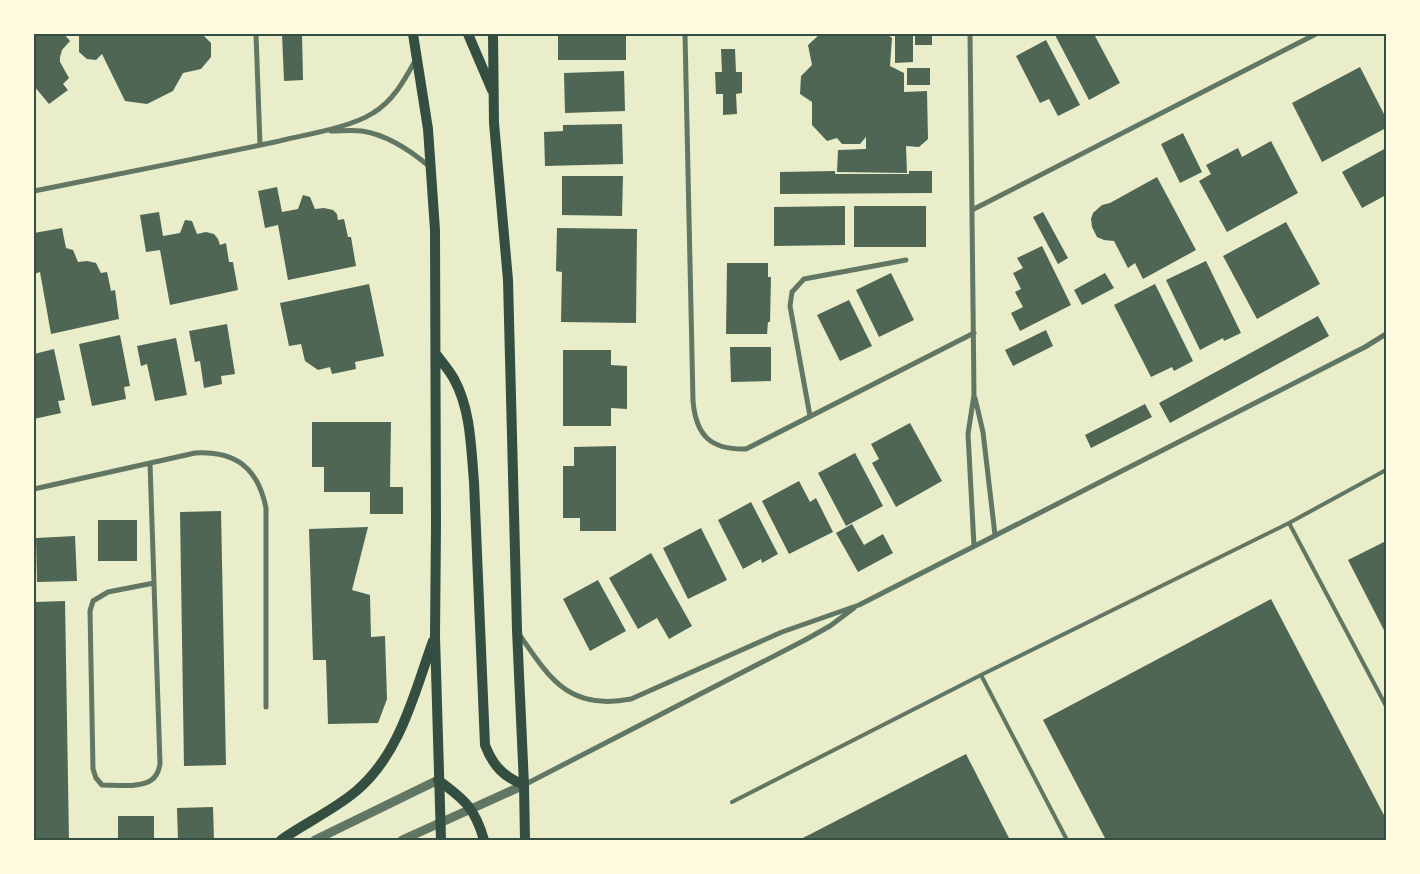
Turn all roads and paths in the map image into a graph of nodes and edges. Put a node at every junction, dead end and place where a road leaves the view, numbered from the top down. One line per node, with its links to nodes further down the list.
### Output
1 (256, 34): 11 (street)
2 (413, 34): 8 (main road)
3 (468, 34): 9 (main road)
4 (493, 34): 9 (main road)
5 (685, 34): 20 (street)
6 (970, 34): 14 (street)
7 (1316, 34): 14 (street)
8 (416, 59): 10 (street); 12 (main road)
9 (493, 94): 29 (main road)
10 (325, 130): 11 (street); 12 (street)
11 (260, 145): 13 (street)
12 (431, 168): 18 (main road)
13 (34, 191)
14 (972, 210): 16 (street)
15 (906, 260): 20 (street)
16 (974, 333): 19 (street); 20 (street)
17 (1386, 334): 25 (street)
18 (436, 354): 30 (main road); 35 (main road)
19 (974, 395): 25 (street); 26 (street)
20 (810, 416)
21 (150, 463): 23 (street); 27 (street); 32 (street)
22 (1386, 470): 24 (lane)
23 (34, 489)
24 (1289, 523): 31 (lane); 33 (lane)
25 (995, 535): 26 (street)
26 (974, 546): 28 (street)
27 (154, 584): 27 (street)
28 (859, 605): 29 (street); 35 (street)
29 (517, 630): 35 (main road)
30 (434, 636): 34 (main road); 39 (main road)
31 (981, 676): 36 (lane); 45 (lane)
32 (266, 706)
33 (1386, 706)
34 (438, 780): 37 (main road); 38 (main road); 40 (street)
35 (524, 785): 37 (street); 44 (main road)
36 (732, 802)
37 (472, 809): 38 (street); 43 (main road)
38 (440, 823): 41 (street); 42 (main road)
39 (281, 840)
40 (315, 840)
41 (402, 840)
42 (441, 840)
43 (484, 840)
44 (525, 840)
45 (1067, 840)

